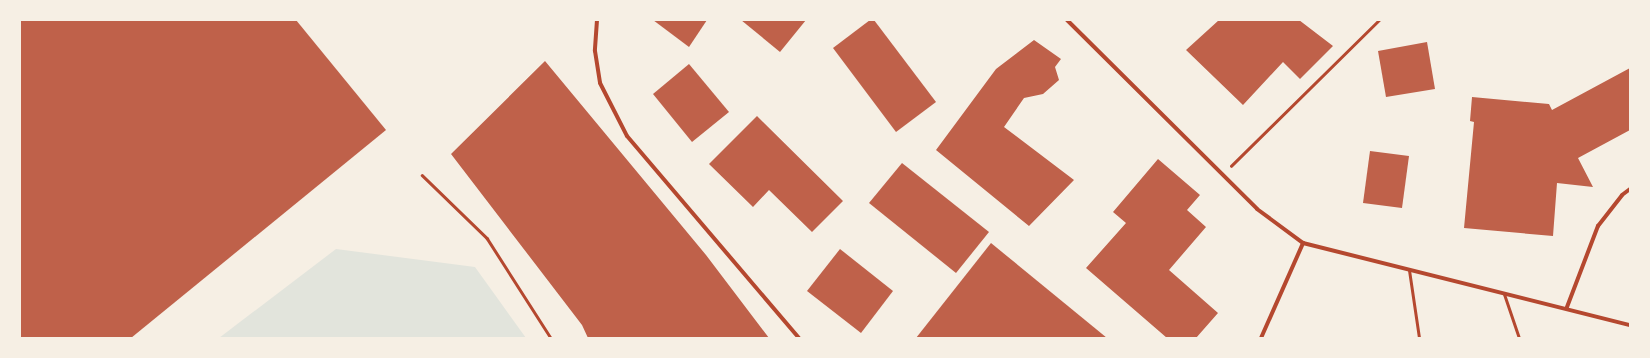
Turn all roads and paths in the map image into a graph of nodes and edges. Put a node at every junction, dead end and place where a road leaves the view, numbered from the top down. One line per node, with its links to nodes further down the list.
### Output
1 (597, 20): 13 (street)
2 (1067, 20): 4 (street)
3 (1379, 20): 4 (path)
4 (1222, 174): 7 (street)
5 (422, 175): 12 (path)
6 (1630, 189): 10 (street)
7 (1303, 243): 8 (street); 14 (street)
8 (1409, 270): 9 (street); 15 (lane)
9 (1504, 294): 10 (street); 16 (lane)
10 (1567, 307): 11 (street)
11 (1630, 325)
12 (551, 338)
13 (799, 338)
14 (1261, 338)
15 (1419, 338)
16 (1519, 338)

